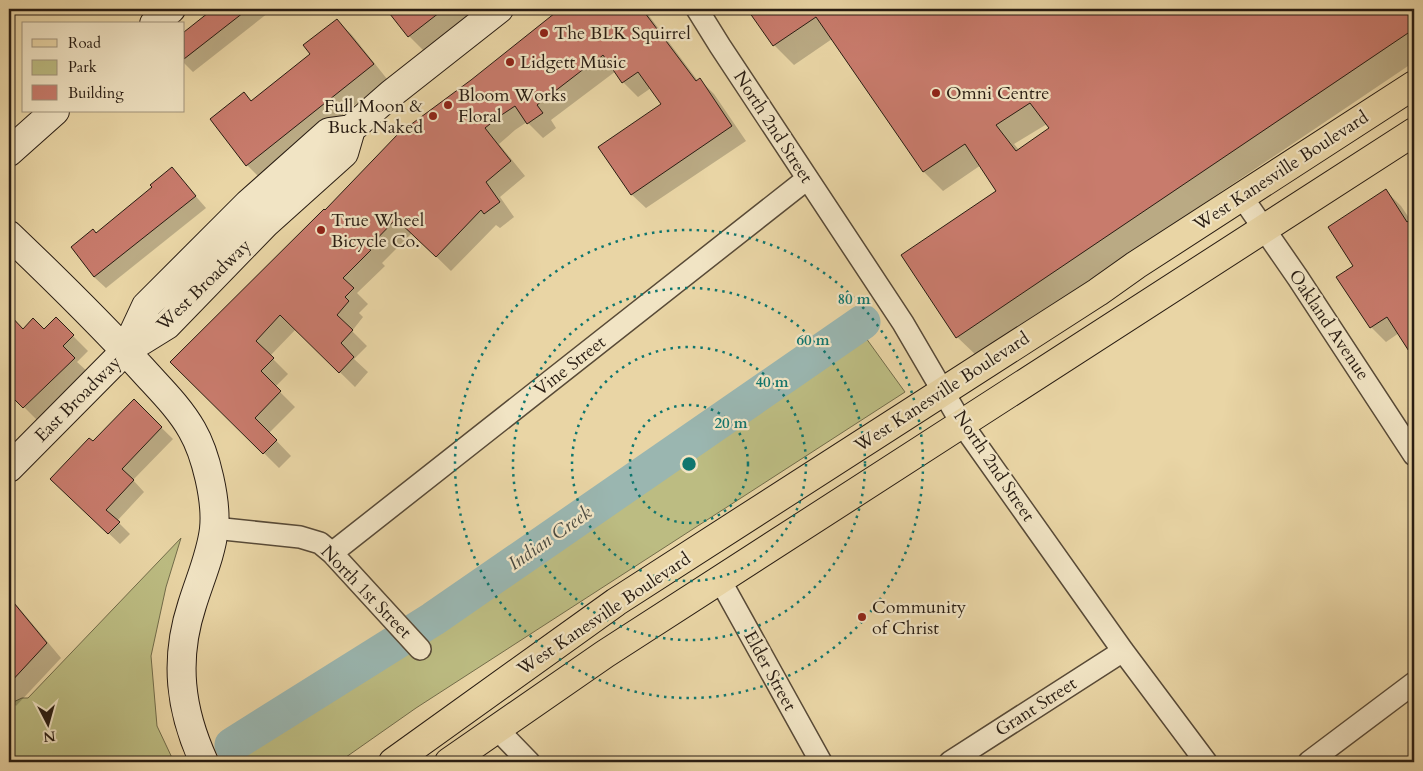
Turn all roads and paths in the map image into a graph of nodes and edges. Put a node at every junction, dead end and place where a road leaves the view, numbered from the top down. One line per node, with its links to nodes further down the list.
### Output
1 (171, 9): 4 (main road)
2 (498, 9): 13 (main road, West Broadway)
3 (697, 9): 9 (street, North 2nd Street)
4 (156, 22)
5 (1414, 85): 10 (main road, West Kanesville Boulevard)
6 (54, 112): 8 (main road)
7 (1414, 132): 11 (main road, West Kanesville Boulevard)
8 (9, 152)
9 (807, 179): 14 (street, North 2nd Street); 19 (street, Vine Street)
10 (1242, 197): 11 (street, Oakland Avenue); 14 (main road, West Kanesville Boulevard)
11 (1264, 229): 15 (main road, West Kanesville Boulevard); 16 (street, Oakland Avenue)
12 (9, 235): 13 (main road)
13 (125, 351): 17 (main road, East Broadway); 18 (main road)
14 (944, 391): 15 (street, North 2nd Street); 26 (main road, West Kanesville Boulevard)
15 (962, 424): 20 (main road, West Kanesville Boulevard); 22 (street, North 2nd Street)
16 (1414, 455)
17 (9, 468)
18 (214, 528): 19 (street, North 1st Street); 25 (main road)
19 (332, 553): 21 (street, North 1st Street)
20 (720, 580): 24 (main road, West Kanesville Boulevard); 29 (street, Elder Street)
21 (420, 648)
22 (1123, 651): 30 (street, Grant Street); 31 (street, North 2nd Street)
23 (1414, 683): 32 (street)
24 (496, 728): 27 (main road, West Kanesville Boulevard); 28 (street)
25 (204, 762)
26 (393, 762)
27 (448, 762)
28 (529, 762)
29 (821, 762)
30 (950, 762)
31 (1206, 762)
32 (1309, 762)

